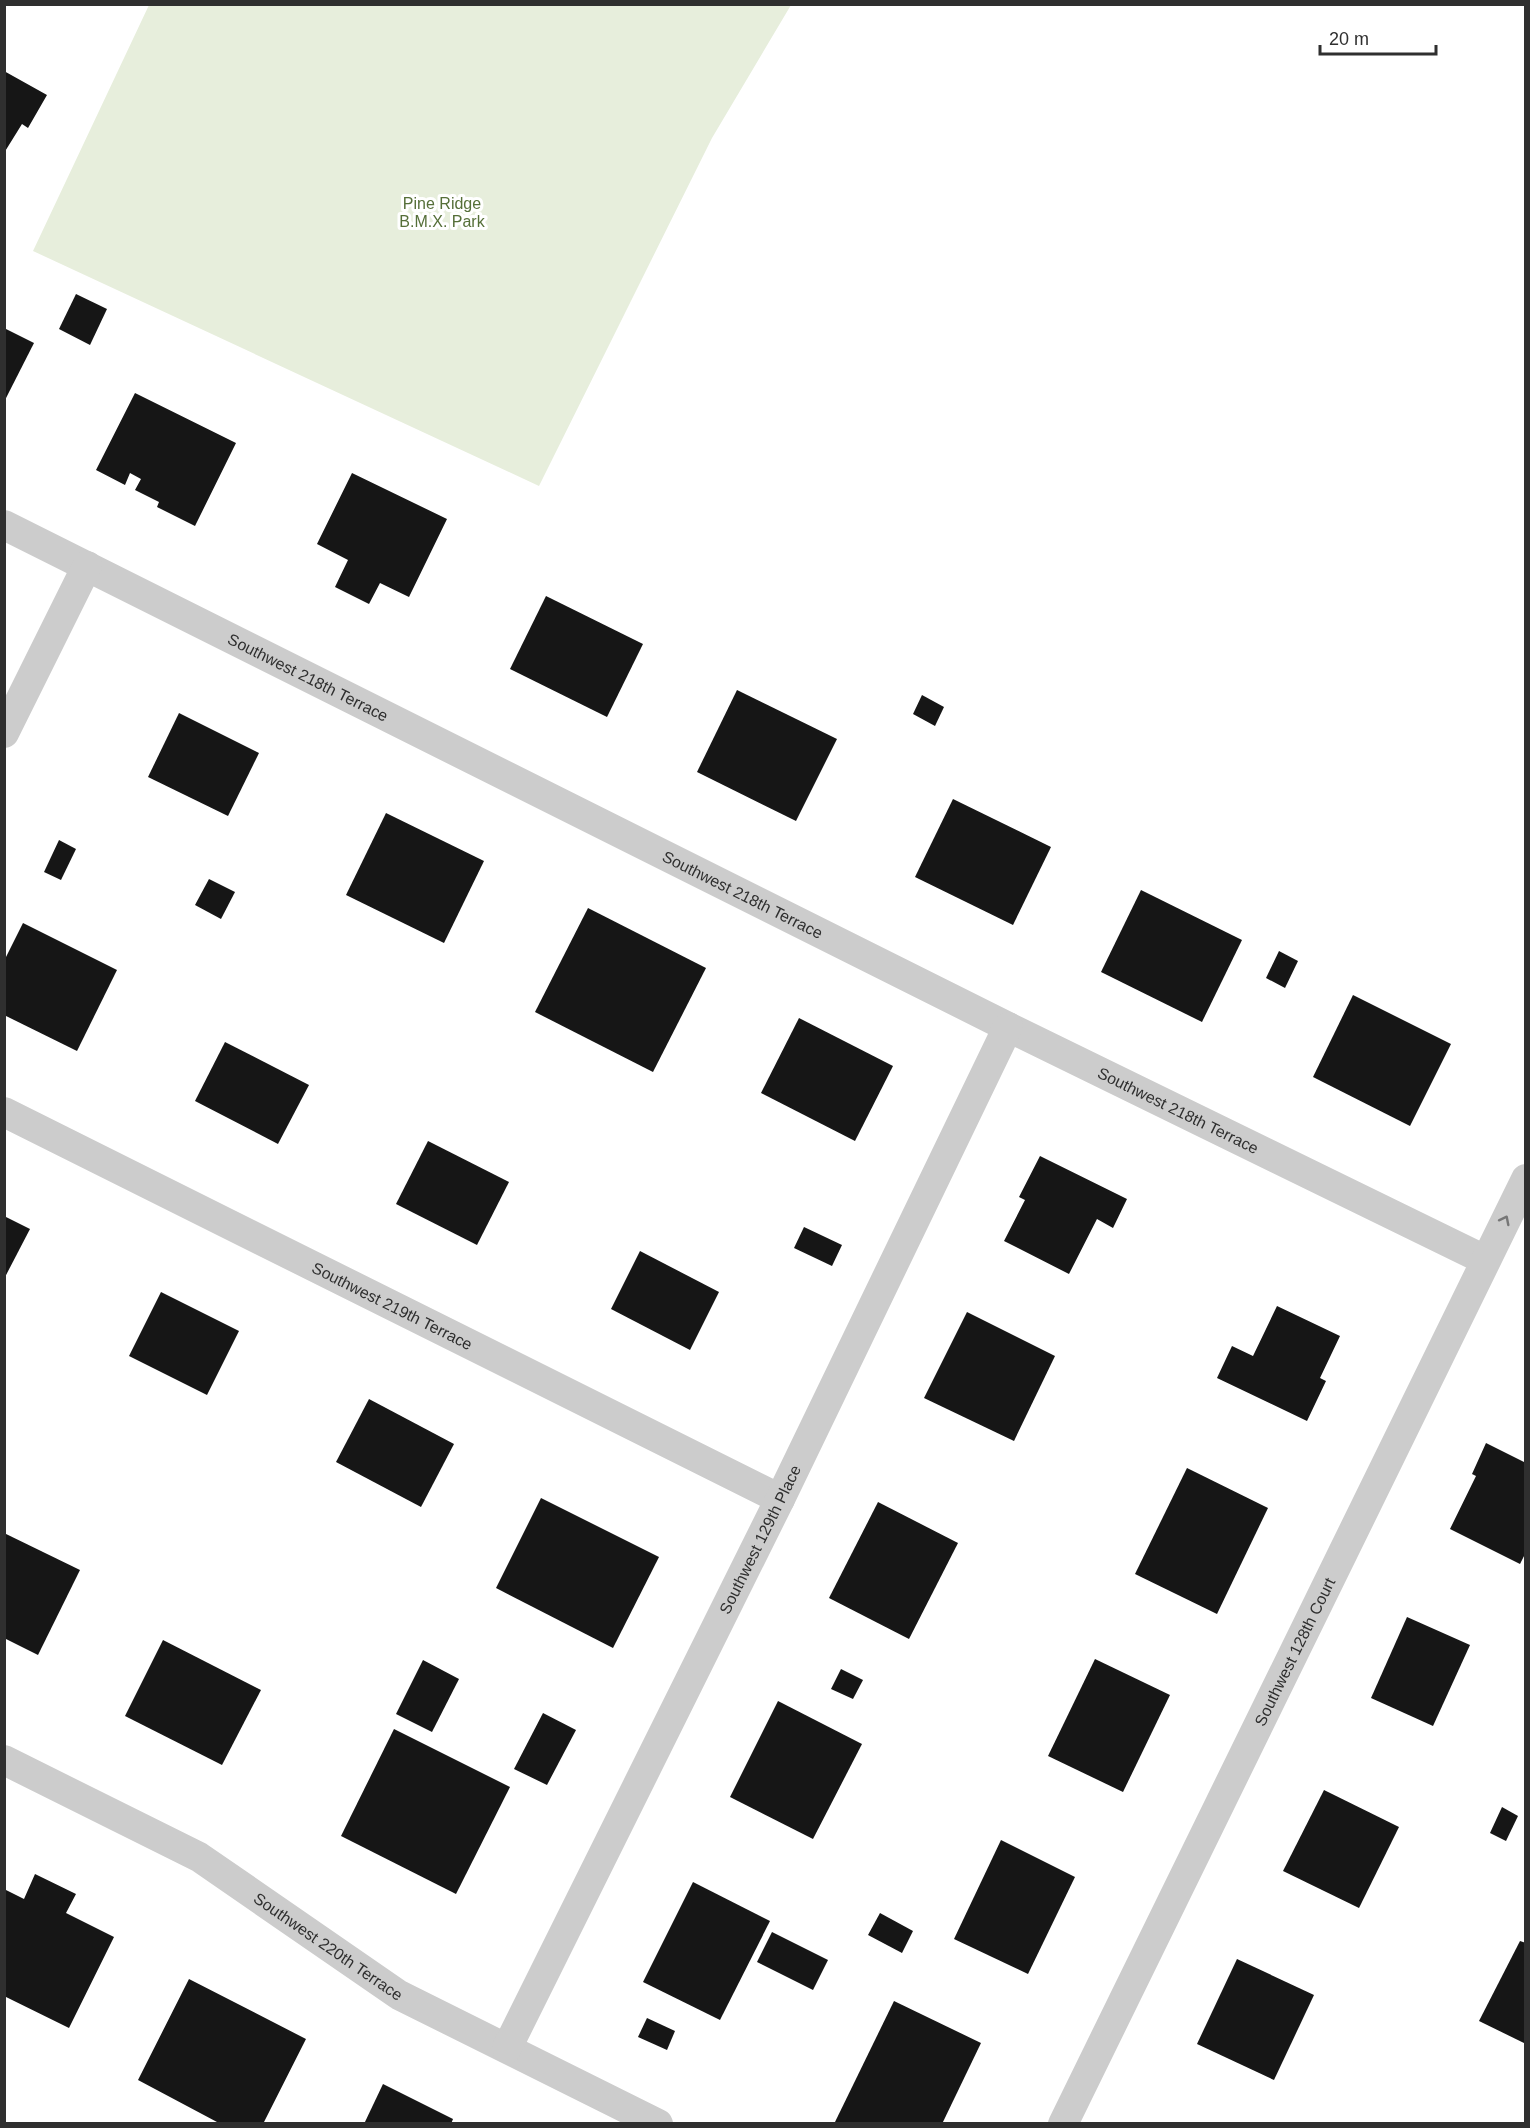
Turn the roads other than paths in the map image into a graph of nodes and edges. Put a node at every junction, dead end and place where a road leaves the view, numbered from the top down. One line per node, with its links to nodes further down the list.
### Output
1 (4, 525): 2 (street, Southwest 218th Terrace)
2 (87, 566): 3 (street); 4 (street, Southwest 218th Terrace)
3 (4, 733)
4 (1008, 1027): 7 (street, Southwest 218th Terrace); 8 (street, Southwest 129th Place)
5 (4, 1112): 8 (street, Southwest 219th Terrace)
6 (1526, 1179): 7 (street, Southwest 128th Court, one-way to 6)
7 (1485, 1260): 12 (street, Southwest 128th Court)
8 (780, 1500): 10 (street, Southwest 129th Place)
9 (4, 1760): 10 (street, Southwest 220th Terrace)
10 (507, 2048): 11 (street, Southwest 220th Terrace)
11 (658, 2124)
12 (1063, 2124)

